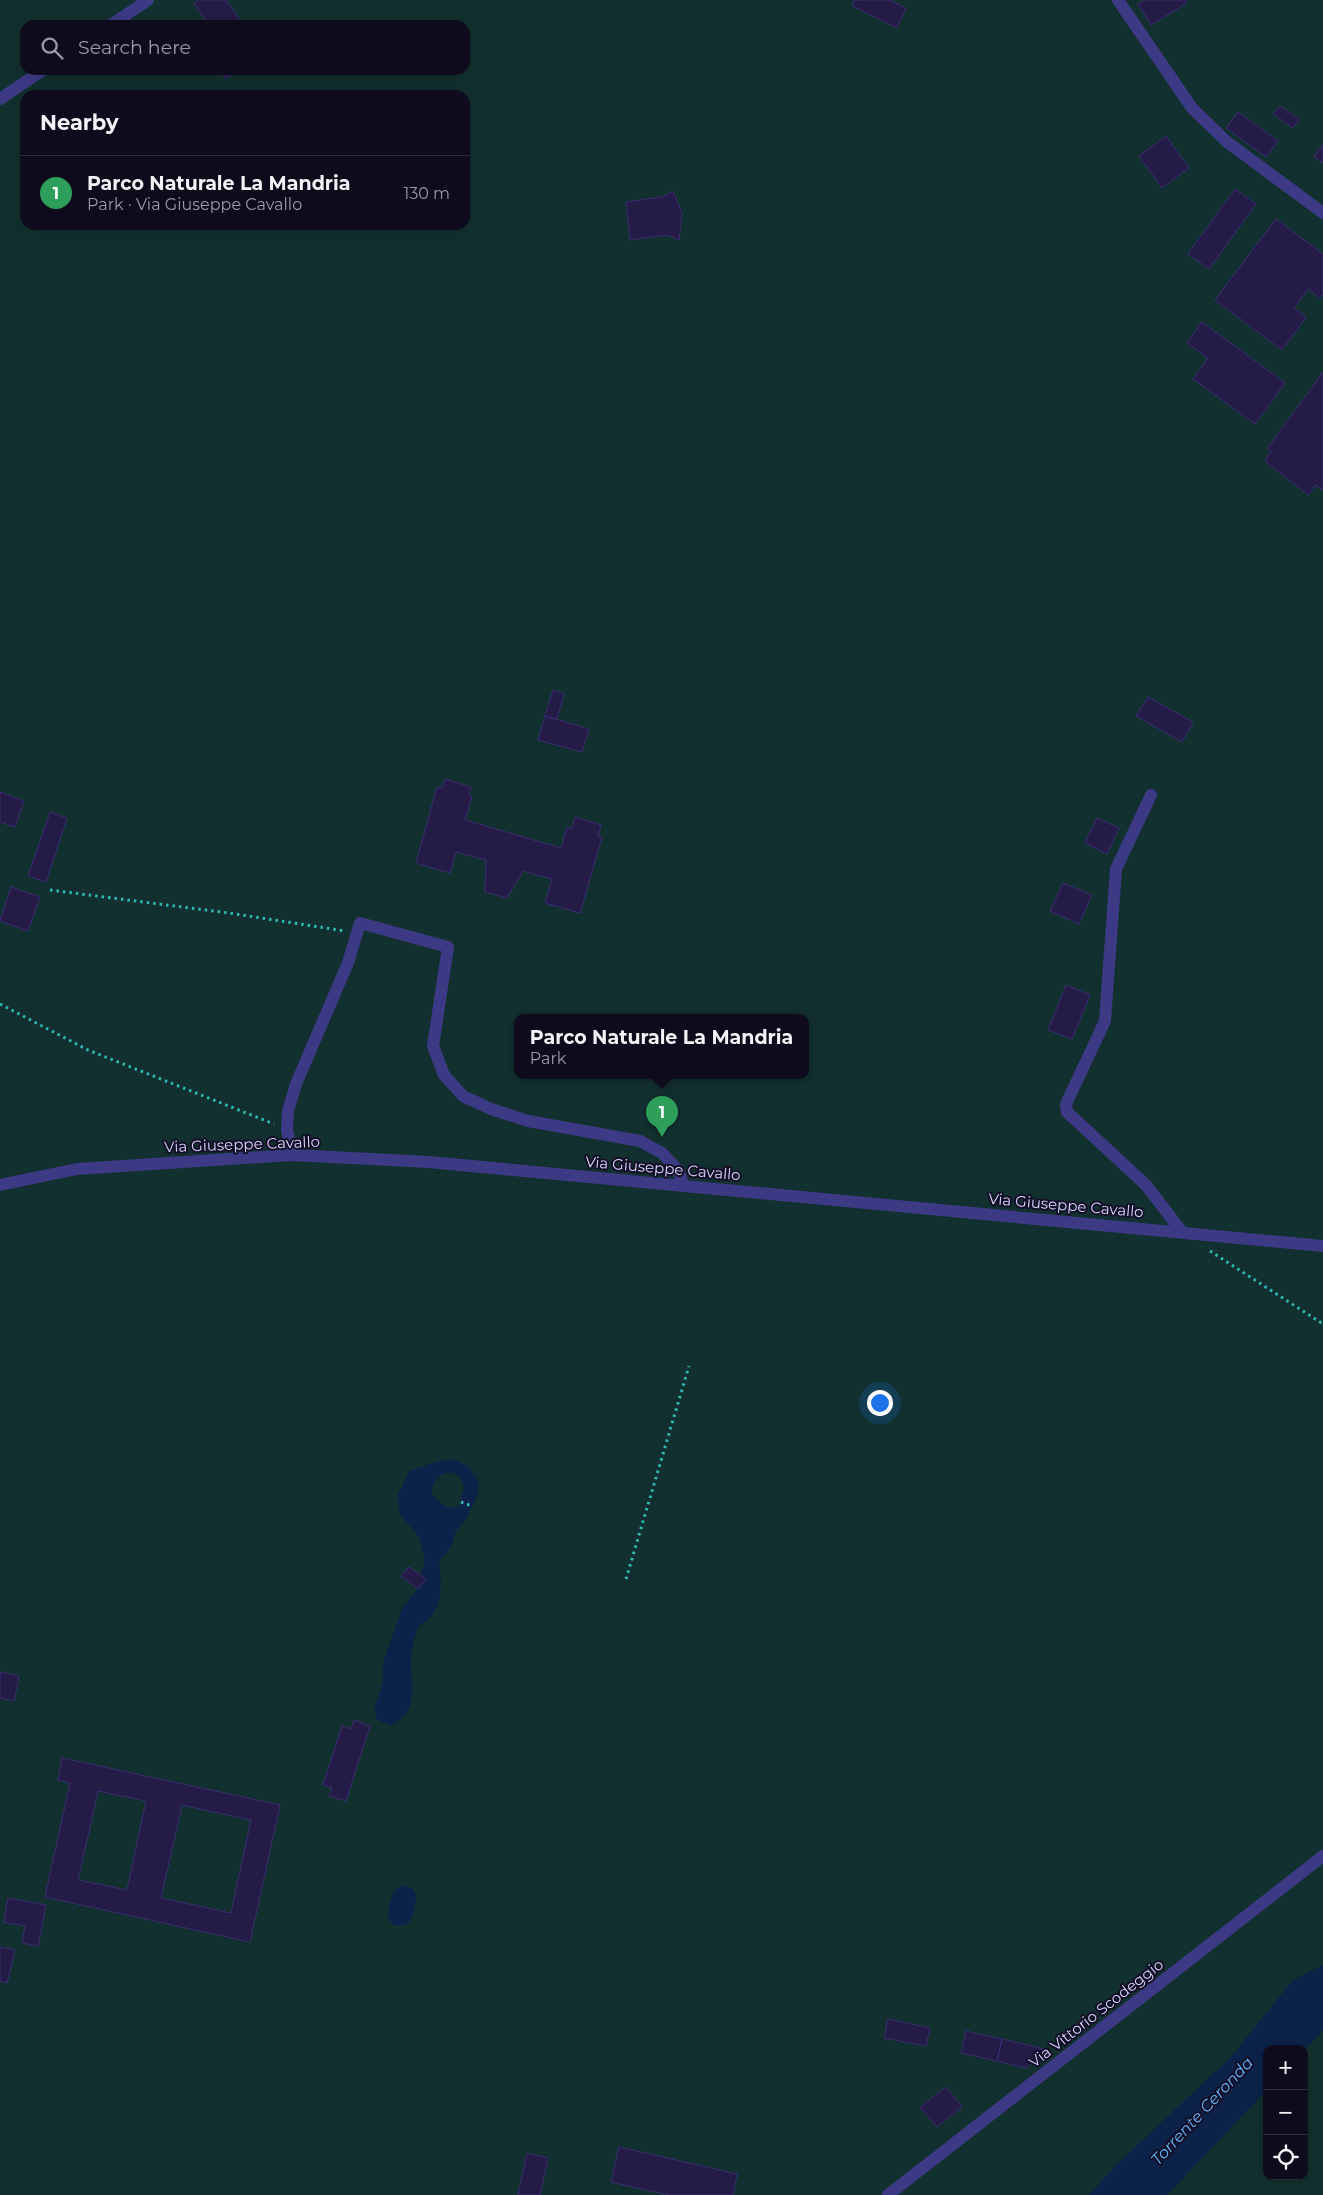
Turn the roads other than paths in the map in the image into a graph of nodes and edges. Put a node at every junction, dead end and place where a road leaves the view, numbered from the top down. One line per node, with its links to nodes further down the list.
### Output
1 (148, 0): 3 (street)
2 (1118, 0): 6 (street)
3 (118, 20)
4 (36, 75): 5 (street)
5 (0, 99)
6 (1323, 213)
7 (1151, 795): 11 (street)
8 (292, 1155): 9 (street, Via Giuseppe Cavallo); 10 (street, Via Giuseppe Cavallo); 10 (street)
9 (0, 1185)
10 (684, 1186): 11 (street, Via Giuseppe Cavallo)
11 (1182, 1232): 12 (street, Via Giuseppe Cavallo)
12 (1323, 1246)
13 (1323, 1856): 14 (street, Via Vittorio Scodeggio)
14 (888, 2195)

